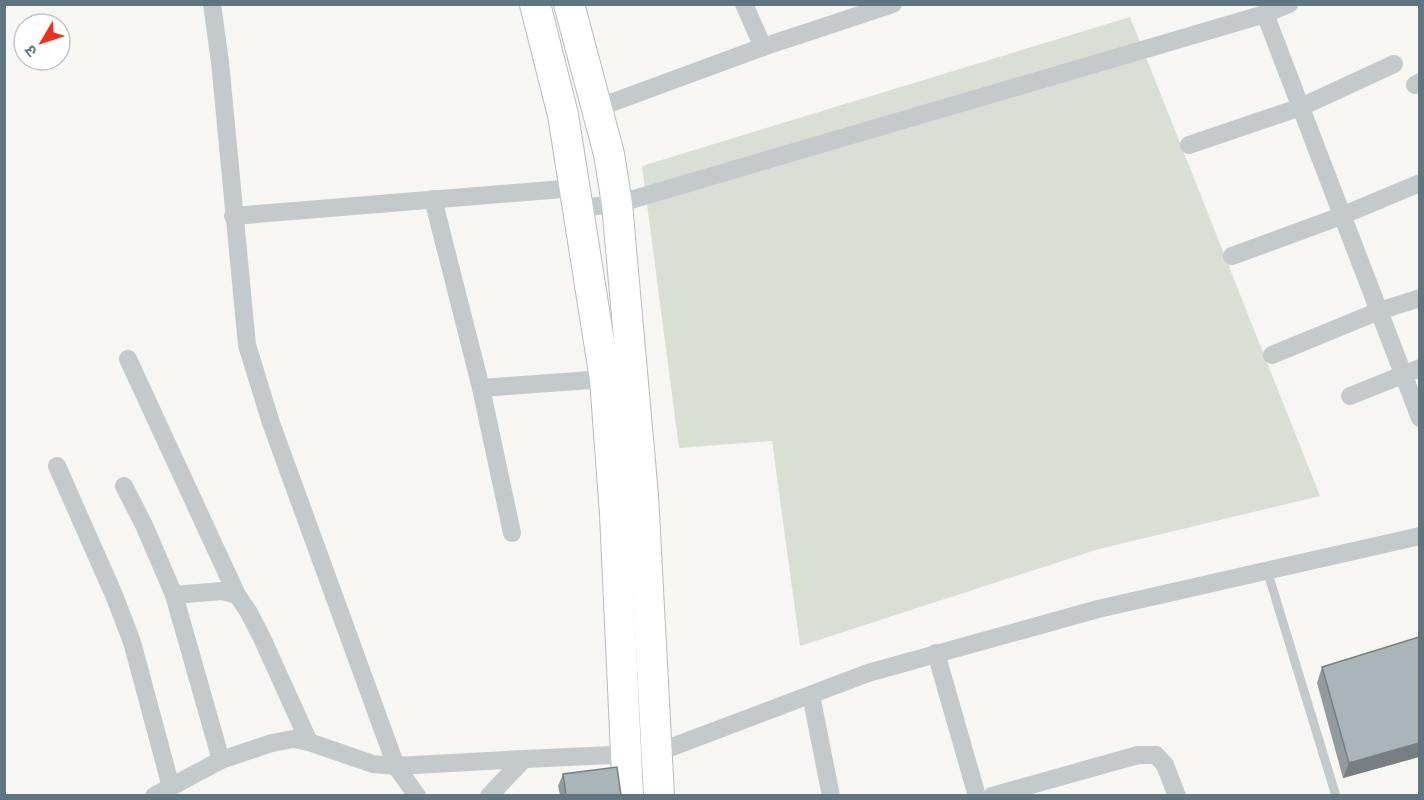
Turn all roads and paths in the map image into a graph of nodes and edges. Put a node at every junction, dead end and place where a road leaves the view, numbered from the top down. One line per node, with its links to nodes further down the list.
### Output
1 (212, 4): 17 (street)
2 (535, 4): 14 (main road)
3 (569, 4): 11 (main road)
4 (744, 4): 8 (street)
5 (1288, 4): 7 (street)
6 (889, 5): 8 (street)
7 (1264, 15): 10 (street); 16 (street)
8 (763, 48): 11 (street)
9 (1394, 64): 10 (street)
10 (1301, 107): 12 (street); 18 (street)
11 (597, 108): 16 (main road)
12 (1189, 145)
13 (1419, 183): 18 (street)
14 (576, 198): 15 (street); 16 (street); 25 (main road)
15 (433, 199): 17 (street); 26 (street)
16 (617, 204): 39 (main road)
17 (233, 216): 43 (street)
18 (1341, 216): 19 (street); 21 (street)
19 (1232, 256)
20 (1419, 298): 21 (street)
21 (1379, 311): 22 (street); 24 (street)
22 (1272, 355)
23 (128, 359): 35 (street)
24 (1411, 371): 27 (street); 28 (street)
25 (605, 378): 26 (street); 40 (main road)
26 (481, 388): 31 (street)
27 (1350, 396)
28 (1419, 418)
29 (57, 466): 44 (street)
30 (124, 486): 34 (street)
31 (512, 533)
32 (1419, 536): 33 (street)
33 (1267, 570): 36 (street); 54 (lane)
34 (174, 595): 35 (street); 42 (street)
35 (237, 596): 38 (street)
36 (936, 654): 37 (street); 51 (street)
37 (812, 695): 39 (street); 50 (street)
38 (309, 742): 42 (street); 43 (street)
39 (656, 753): 40 (street); 49 (main road)
40 (626, 755): 41 (street); 48 (main road)
41 (524, 759): 43 (street); 47 (street)
42 (221, 760): 44 (street)
43 (396, 766): 46 (street)
44 (171, 787): 45 (street)
45 (154, 795)
46 (417, 795)
47 (489, 795)
48 (628, 795)
49 (659, 795)
50 (831, 795)
51 (977, 795)
52 (992, 795): 53 (street)
53 (1177, 795)
54 (1336, 795)

